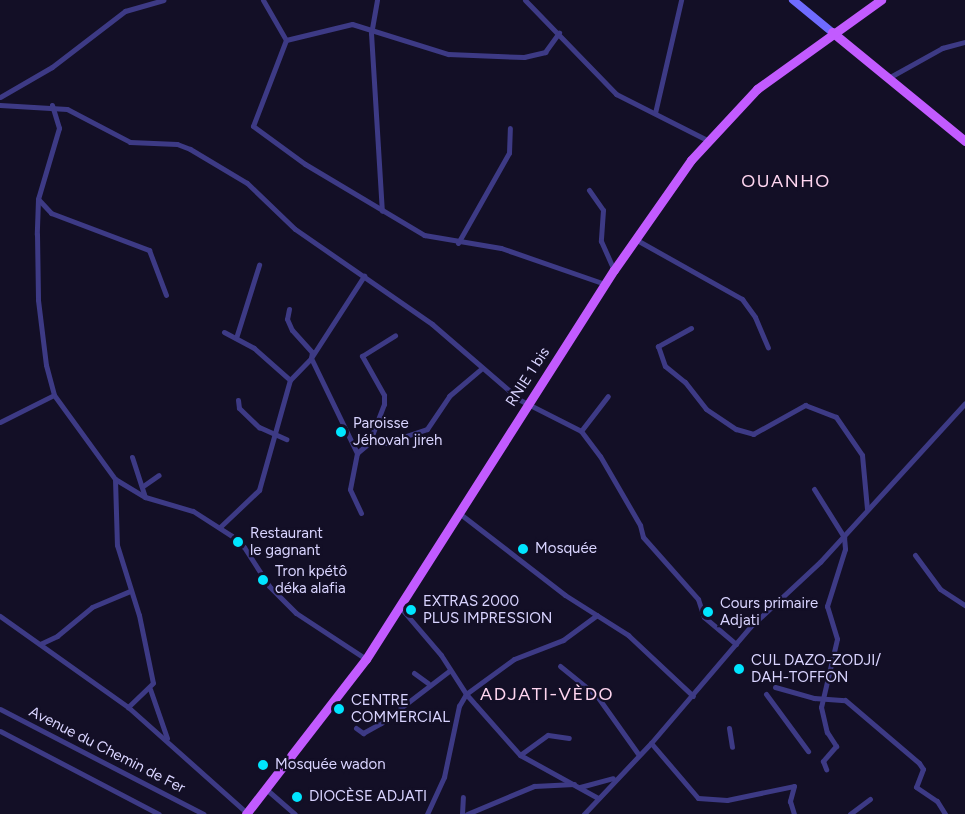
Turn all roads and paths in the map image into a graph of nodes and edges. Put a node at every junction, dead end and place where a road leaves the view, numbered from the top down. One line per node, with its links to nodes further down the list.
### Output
1 (164, 0): 14 (street)
2 (263, 0): 11 (street)
3 (377, 0): 9 (street)
4 (525, 0): 10 (street)
5 (681, 0): 17 (street)
6 (793, 0): 8 (main road)
7 (881, 0): 8 (main road, RNIE 1 bis)
8 (832, 32): 13 (main road); 19 (main road, RNIE 1 bis)
9 (371, 33): 10 (street); 11 (street); 23 (street)
10 (560, 33): 17 (street)
11 (286, 40): 23 (street)
12 (965, 42): 13 (street)
13 (890, 77): 20 (main road)
14 (0, 97)
15 (0, 105): 16 (street)
16 (52, 105): 22 (street); 28 (street)
17 (656, 113): 19 (street)
18 (510, 128): 25 (street)
19 (707, 140): 24 (main road, RNIE 1 bis)
20 (965, 141)
21 (589, 190): 27 (street)
22 (38, 199): 30 (street); 40 (street)
23 (382, 211): 25 (street)
24 (635, 239): 27 (main road, RNIE 1 bis); 36 (street)
25 (458, 243): 29 (street)
26 (259, 265): 35 (street)
27 (614, 270): 29 (main road, RNIE 1 bis)
28 (364, 276): 37 (street); 38 (street)
29 (605, 284): 44 (main road, RNIE 1 bis)
30 (166, 296)
31 (289, 309): 37 (street)
32 (691, 328): 57 (street)
33 (224, 332): 35 (street)
34 (395, 335): 49 (street)
35 (236, 338): 39 (street)
36 (768, 347)
37 (311, 358): 39 (street); 50 (street)
38 (481, 369): 44 (street); 49 (street)
39 (290, 380): 47 (street)
40 (54, 395): 45 (street); 53 (street)
41 (608, 396): 46 (street)
42 (238, 400): 47 (street)
43 (965, 403): 57 (street)
44 (527, 405): 46 (street); 59 (main road, RNIE 1 bis)
45 (0, 421)
46 (581, 431): 69 (street)
47 (276, 434): 48 (street); 60 (street)
48 (286, 440)
49 (369, 443): 50 (street)
50 (357, 453): 58 (street)
51 (132, 457): 54 (street)
52 (159, 475): 54 (street)
53 (115, 478): 56 (street); 63 (street)
54 (143, 486): 56 (street)
55 (814, 489): 61 (street)
56 (146, 497): 60 (street)
57 (867, 509): 61 (street)
58 (360, 513)
59 (459, 513): 65 (main road, RNIE 1 bis); 66 (street)
60 (220, 527): 70 (street)
61 (844, 537): 69 (street); 80 (street)
62 (915, 555): 64 (street)
63 (130, 591): 68 (street); 76 (street)
64 (965, 605)
65 (400, 607): 70 (main road, RNIE 1 bis); 72 (street)
66 (597, 615): 77 (street); 79 (street)
67 (0, 616): 68 (street)
68 (40, 644): 81 (street)
69 (736, 644): 79 (street)
70 (366, 659): 96 (main road, RNIE 1 bis)
71 (560, 666): 92 (street)
72 (448, 671): 74 (street); 77 (street)
73 (414, 673): 74 (street)
74 (429, 683): 83 (street)
75 (775, 687): 80 (street)
76 (150, 689): 81 (street); 87 (street)
77 (466, 694): 91 (street); 100 (street)
78 (766, 694): 90 (street)
79 (693, 696): 88 (street)
80 (821, 699): 93 (street); 111 (street)
81 (128, 707): 87 (street)
82 (0, 709): 102 (street, Avenue du Chemin de Fer)
83 (356, 728)
84 (729, 728): 89 (street)
85 (0, 731): 101 (street, Avenue du Chemin de Fer)
86 (569, 738): 91 (street)
87 (168, 740): 103 (street)
88 (651, 743): 92 (street); 109 (street)
89 (732, 747)
90 (808, 751)
91 (520, 755): 95 (street)
92 (639, 755): 94 (street)
93 (826, 769)
94 (622, 773): 95 (street); 98 (street)
95 (578, 785): 98 (street); 107 (street)
96 (266, 789): 103 (main road, RNIE 1 bis); 104 (street)
97 (464, 796): 107 (street)
98 (598, 798): 108 (street)
99 (870, 799): 110 (street)
100 (428, 807): 105 (street); 106 (street)
101 (159, 814)
102 (203, 814)
103 (247, 814)
104 (296, 814)
105 (427, 814)
106 (434, 814)
107 (465, 814)
108 (584, 814)
109 (794, 814)
110 (849, 814)
111 (945, 814)

